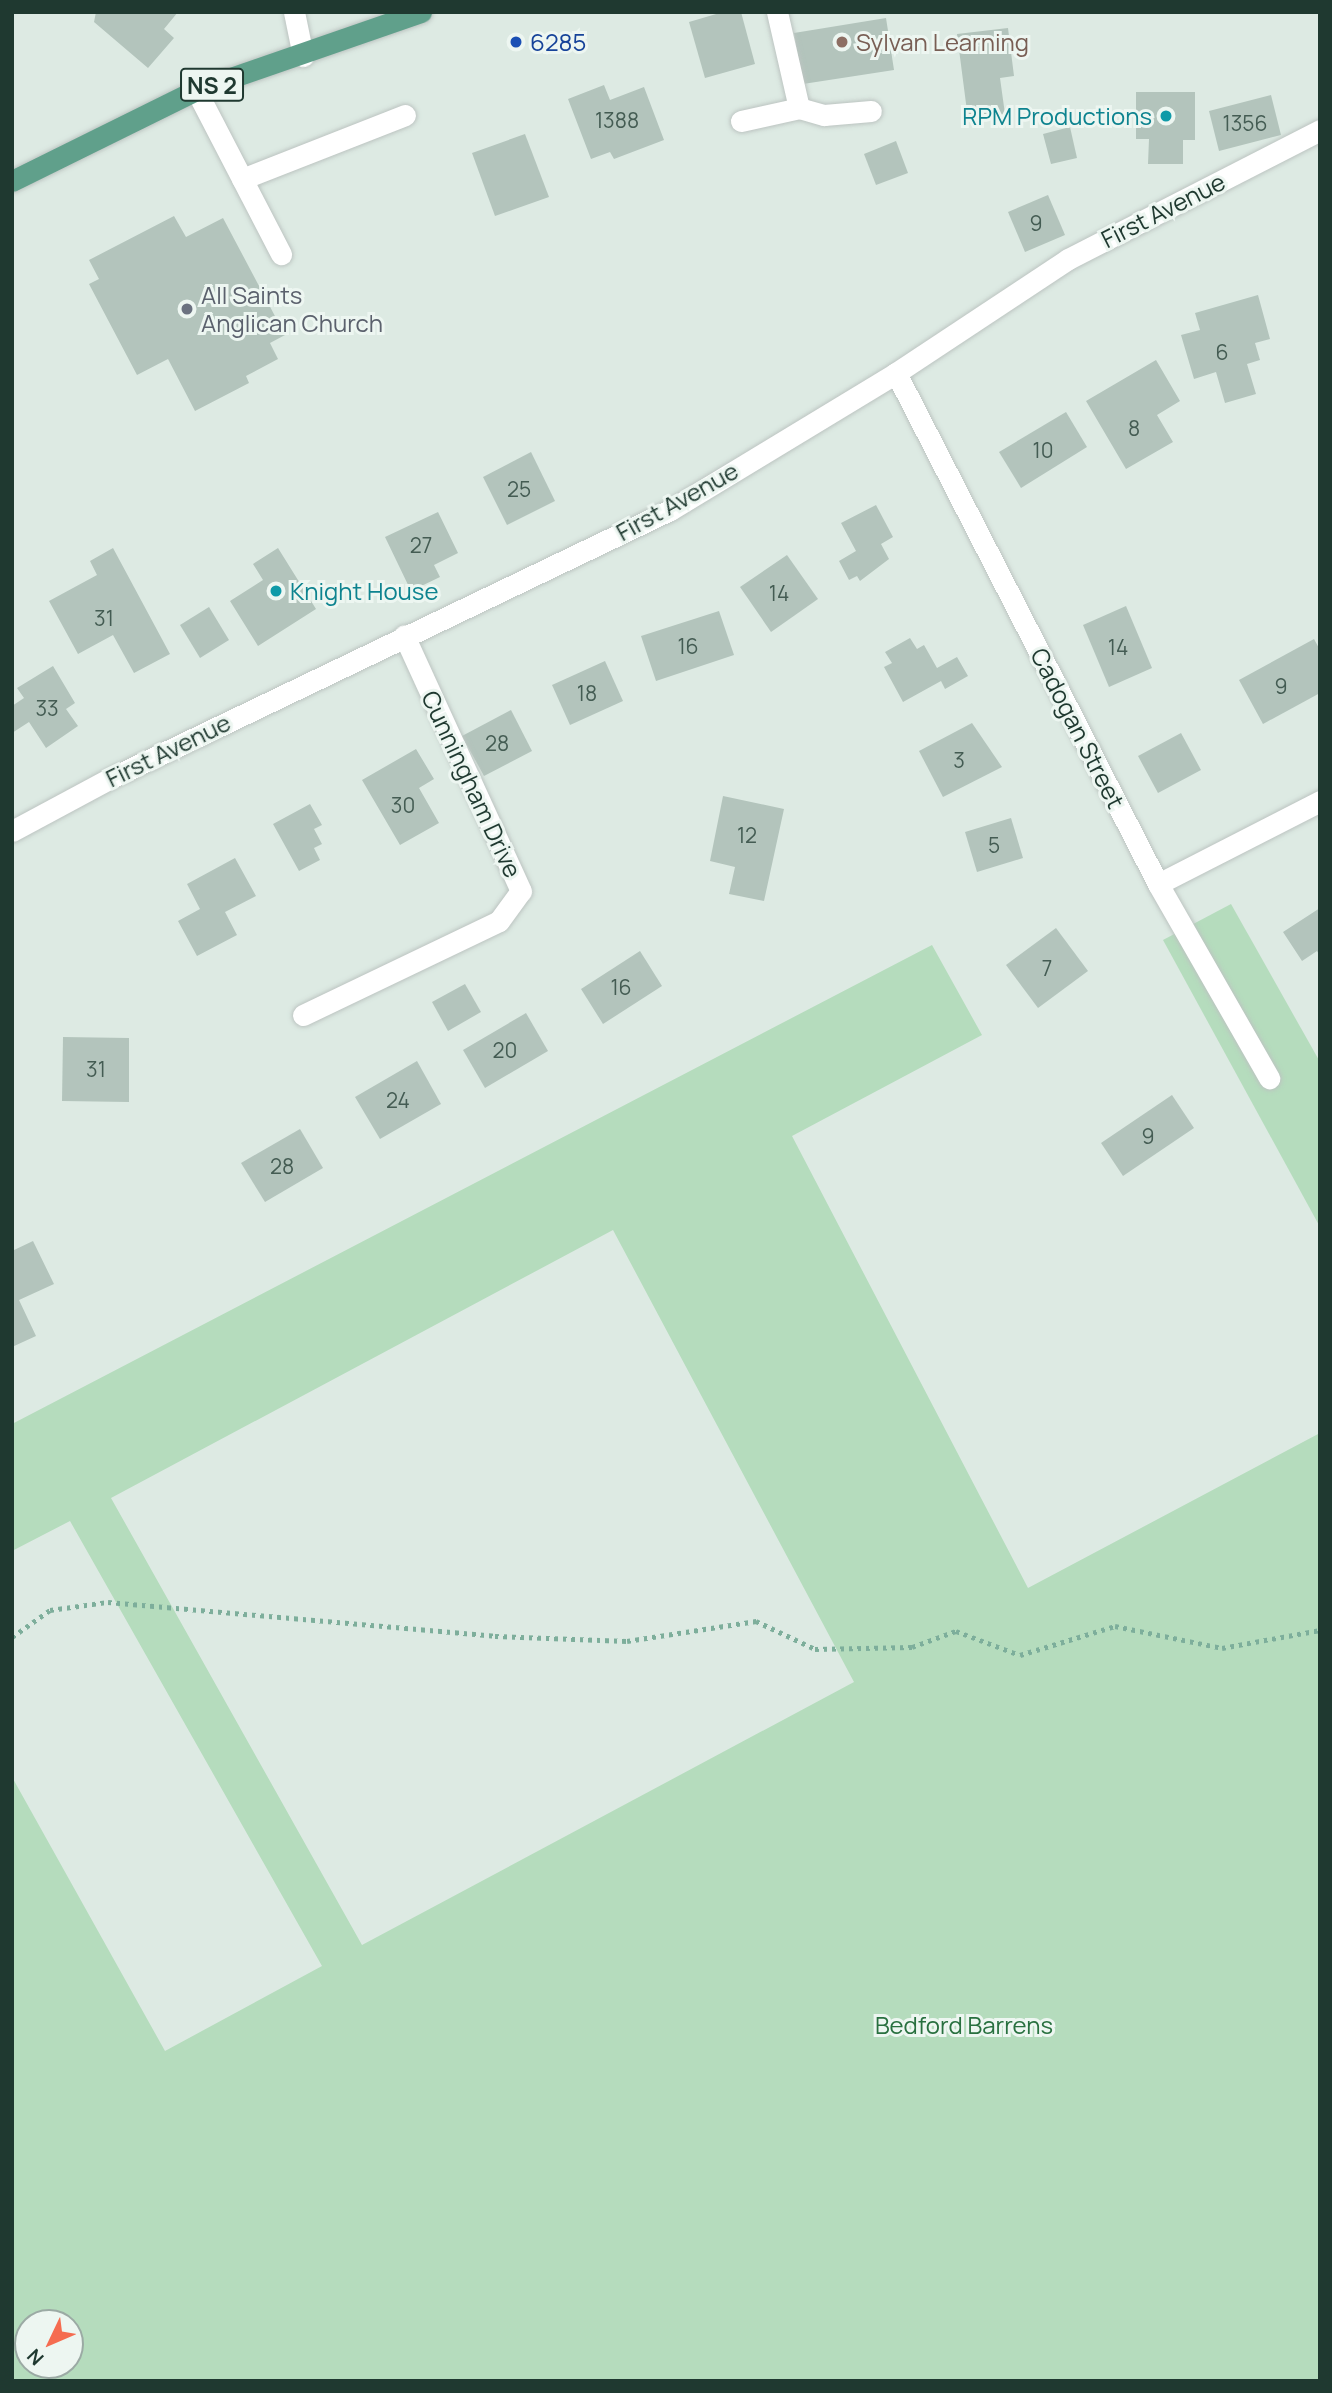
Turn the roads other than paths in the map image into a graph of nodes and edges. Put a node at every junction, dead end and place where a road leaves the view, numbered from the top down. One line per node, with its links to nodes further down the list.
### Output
1 (294, 12): 4 (street)
2 (421, 12): 4 (main road, NS 2)
3 (777, 12): 6 (street)
4 (303, 56): 5 (main road, NS 2)
5 (196, 90): 11 (street); 12 (main road, NS 2)
6 (799, 108): 7 (street); 9 (street)
7 (871, 111)
8 (405, 115): 11 (street)
9 (741, 121)
10 (1320, 130): 14 (street, First Avenue)
11 (242, 179): 13 (street)
12 (12, 181)
13 (281, 254)
14 (896, 373): 15 (street, First Avenue); 18 (street, Cadogan Street)
15 (404, 636): 17 (street, First Avenue); 19 (street, Cunningham Drive)
16 (1320, 801): 18 (street)
17 (12, 831)
18 (1158, 884): 20 (street, Cadogan Street)
19 (303, 1015)
20 (1269, 1078)

